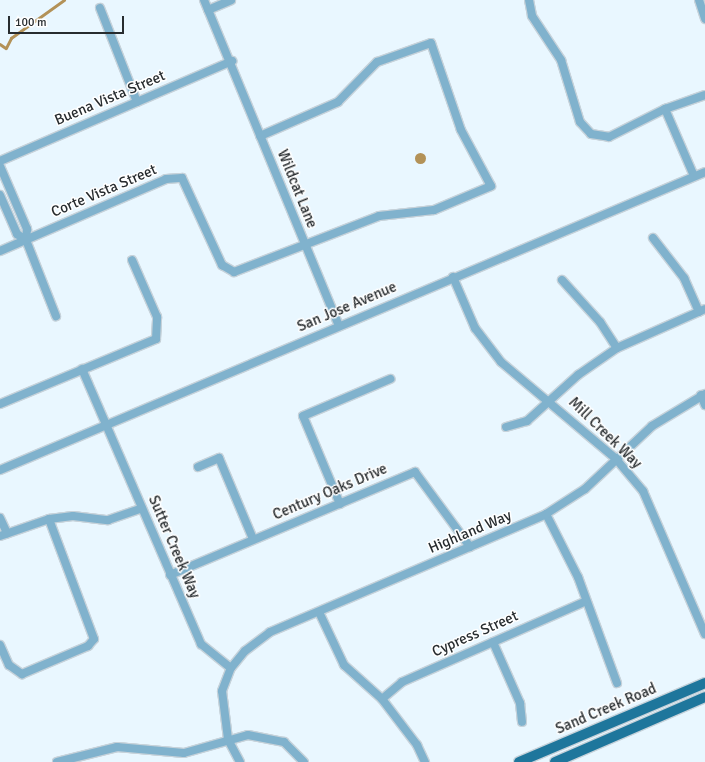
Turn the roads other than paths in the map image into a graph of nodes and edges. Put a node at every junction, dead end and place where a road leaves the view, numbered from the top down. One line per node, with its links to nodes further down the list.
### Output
1 (204, 0): 6 (street, Wildcat Lane)
2 (231, 0): 6 (street)
3 (529, 0): 11 (street)
4 (699, 0): 7 (street)
5 (100, 8): 10 (street)
6 (208, 10): 8 (street, Wildcat Lane)
7 (705, 19)
8 (232, 61): 10 (street, Buena Vista Street); 12 (street, Wildcat Lane)
9 (705, 95): 11 (street)
10 (137, 102): 13 (street, Buena Vista Street)
11 (666, 109): 16 (street)
12 (260, 136): 20 (street, Wildcat Lane); 20 (street)
13 (0, 161)
14 (0, 166): 19 (street)
15 (705, 172): 16 (street, San Jose Avenue)
16 (694, 176): 23 (street, San Jose Avenue)
17 (0, 194): 19 (street)
18 (653, 238): 25 (street)
19 (26, 240): 20 (street, Corte Vista Street); 21 (street, Corte Vista Street); 26 (street)
20 (305, 247): 27 (street, Wildcat Lane)
21 (0, 251)
22 (132, 260): 29 (street)
23 (453, 277): 27 (street, San Jose Avenue); 32 (street, Mill Creek Way)
24 (562, 280): 28 (street)
25 (702, 310): 28 (street)
26 (56, 316)
27 (339, 326): 35 (street, San Jose Avenue)
28 (617, 348): 32 (street)
29 (82, 369): 33 (street); 35 (street, Sutter Creek Way)
30 (390, 379): 40 (street)
31 (703, 394): 34 (street); 37 (street, Highland Way)
32 (550, 401): 36 (street); 37 (street, Mill Creek Way)
33 (0, 404)
34 (705, 404)
35 (108, 425): 39 (street, San Jose Avenue); 41 (street, Sutter Creek Way)
36 (506, 427)
37 (616, 459): 42 (street, Highland Way); 51 (street, Mill Creek Way)
38 (198, 467): 46 (street)
39 (0, 470)
40 (340, 504): 46 (street, Century Oaks Drive); 47 (street, Century Oaks Drive)
41 (142, 508): 44 (street); 48 (street, Sutter Creek Way)
42 (546, 514): 47 (street, Highland Way); 49 (street)
43 (0, 518): 45 (street)
44 (48, 519): 45 (street); 53 (street)
45 (3, 535)
46 (253, 539): 48 (street, Century Oaks Drive)
47 (470, 547): 50 (street, Highland Way)
48 (170, 576): 54 (street, Sutter Creek Way)
49 (584, 602): 52 (street, Cypress Street); 55 (street)
50 (319, 612): 54 (street, Highland Way); 58 (street)
51 (705, 634)
52 (493, 642): 58 (street, Cypress Street); 59 (street)
53 (0, 645)
54 (231, 668): 60 (street, Highland Way)
55 (617, 683)
56 (705, 683): 65 (main road, Sand Creek Road)
57 (705, 698): 66 (main road, Sand Creek Road)
58 (382, 699): 64 (street)
59 (522, 722)
60 (228, 738): 61 (street); 62 (street, Highland Way); 63 (street)
61 (57, 762)
62 (240, 762)
63 (304, 762)
64 (425, 762)
65 (519, 762)
66 (555, 762)

